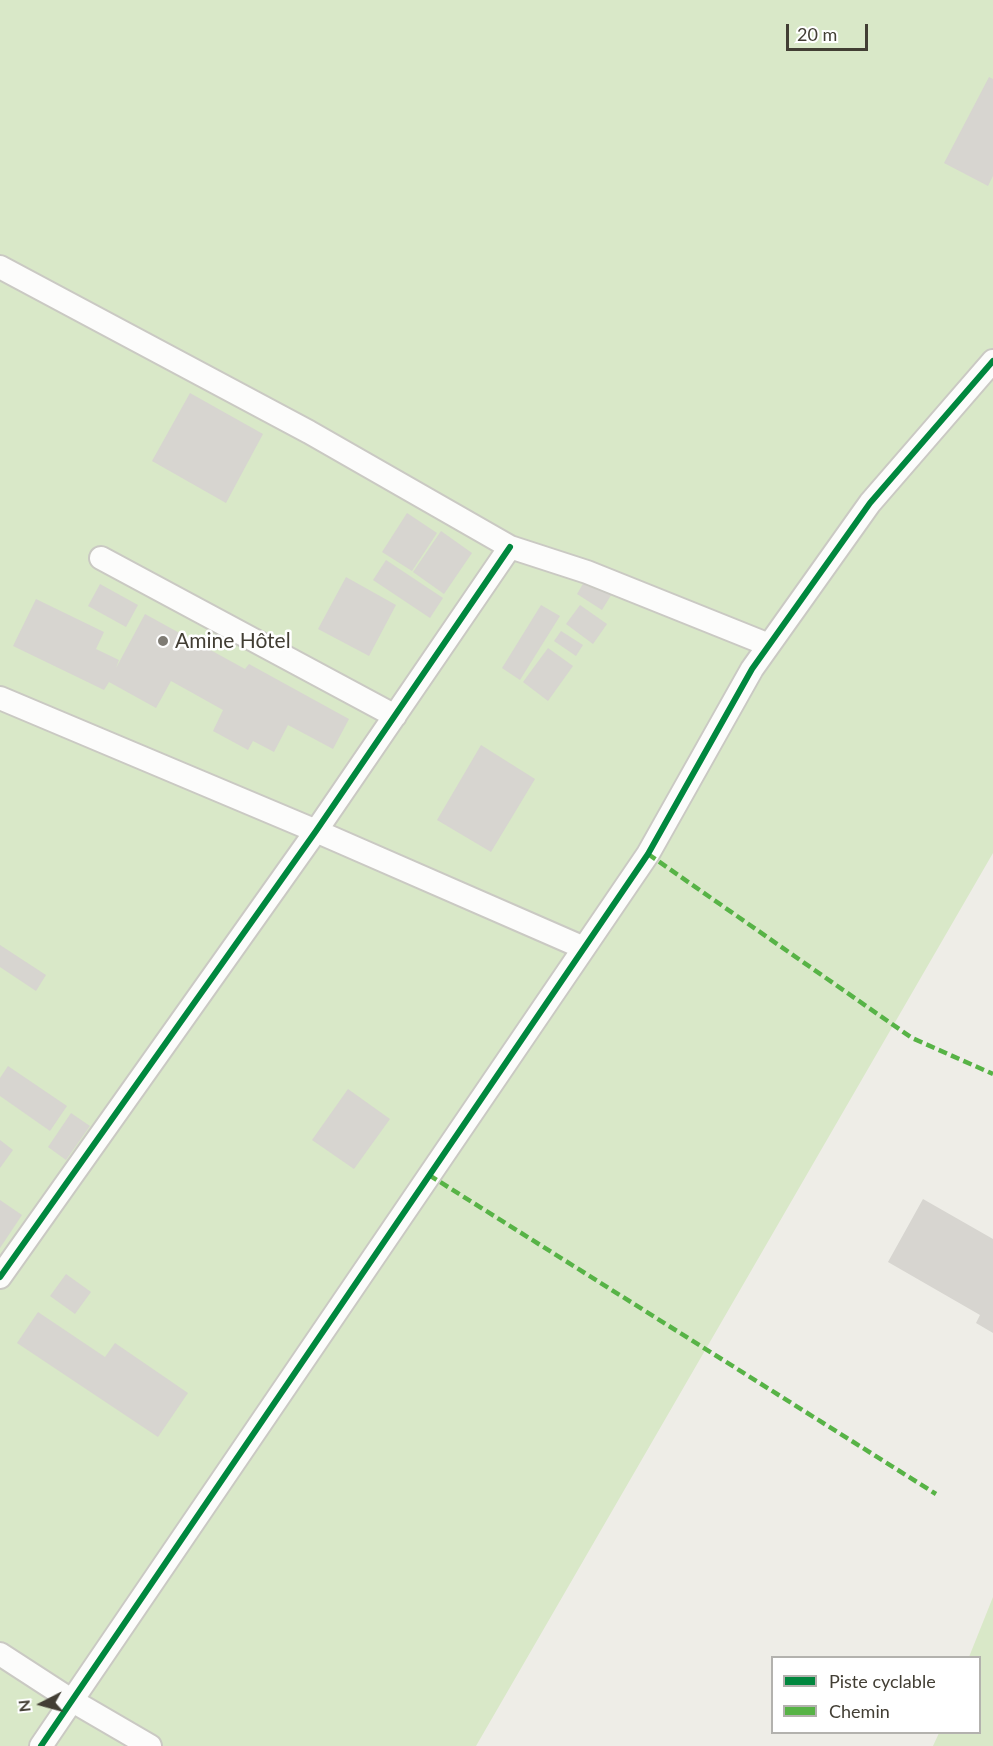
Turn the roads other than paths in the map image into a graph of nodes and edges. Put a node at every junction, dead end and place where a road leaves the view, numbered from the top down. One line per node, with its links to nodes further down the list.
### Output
1 (0, 267): 3 (street)
2 (993, 360): 5 (street)
3 (510, 547): 5 (street); 7 (street)
4 (101, 558): 7 (street)
5 (769, 645): 9 (street)
6 (0, 698): 8 (street)
7 (395, 716): 8 (street)
8 (316, 831): 9 (street); 10 (street)
9 (584, 948): 12 (street)
10 (0, 1277)
11 (0, 1654): 12 (street)
12 (71, 1700): 13 (street); 14 (street)
13 (40, 1746)
14 (150, 1746)

